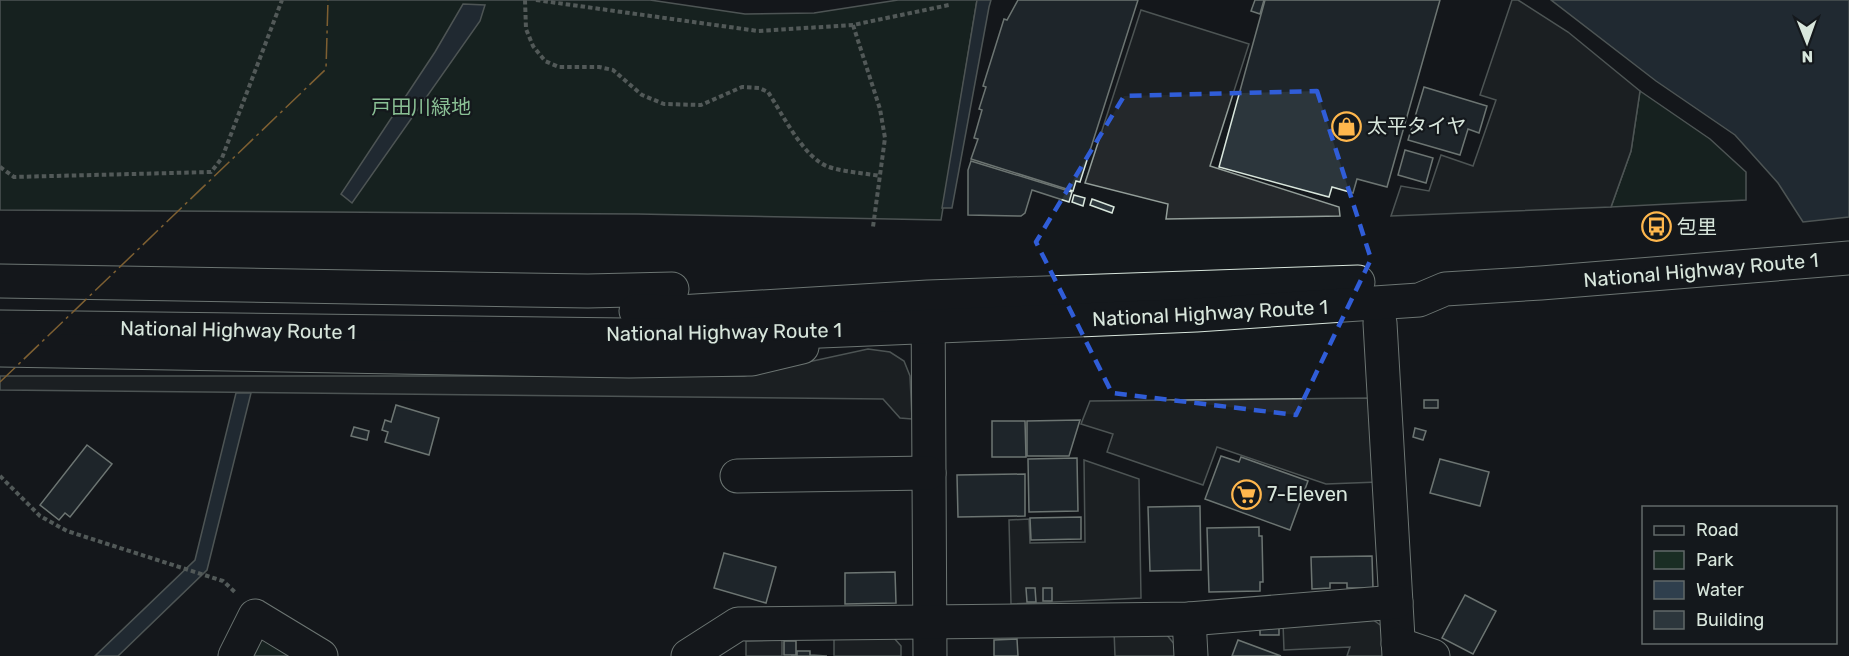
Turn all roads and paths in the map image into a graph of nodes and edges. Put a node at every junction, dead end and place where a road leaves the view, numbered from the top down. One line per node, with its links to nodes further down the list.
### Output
1 (282, 0): 6 (path)
2 (525, 0): 7 (path)
3 (536, 0): 5 (path)
4 (949, 4): 5 (path)
5 (853, 25): 7 (path)
6 (0, 167)
7 (880, 176): 8 (path)
8 (873, 227)
9 (1849, 258): 12 (main road, National Highway Route 1)
10 (0, 282): 11 (main road)
11 (1148, 289): 12 (main road, National Highway Route 1); 14 (main road, National Highway Route 1)
12 (1445, 289): 14 (main road, National Highway Route 1)
13 (0, 309): 15 (main road, National Highway Route 1)
14 (928, 312): 15 (main road, National Highway Route 1); 18 (main road, National Highway Route 1); 20 (main road)
15 (679, 323): 17 (main road, National Highway Route 1); 18 (main road, National Highway Route 1)
16 (1380, 323): 24 (main road)
17 (0, 327)
18 (874, 330): 19 (main road)
19 (0, 350)
20 (929, 472): 22 (main road); 26 (main road)
21 (0, 476): 23 (path)
22 (737, 476)
23 (206, 576)
24 (1396, 602): 25 (main road); 27 (main road)
25 (1189, 619): 26 (main road); 32 (main road)
26 (930, 622): 30 (main road); 31 (main road)
27 (1399, 650): 33 (main road)
28 (236, 656): 29 (main road)
29 (321, 656)
30 (688, 656)
31 (930, 656)
32 (1191, 656)
33 (1433, 656)

